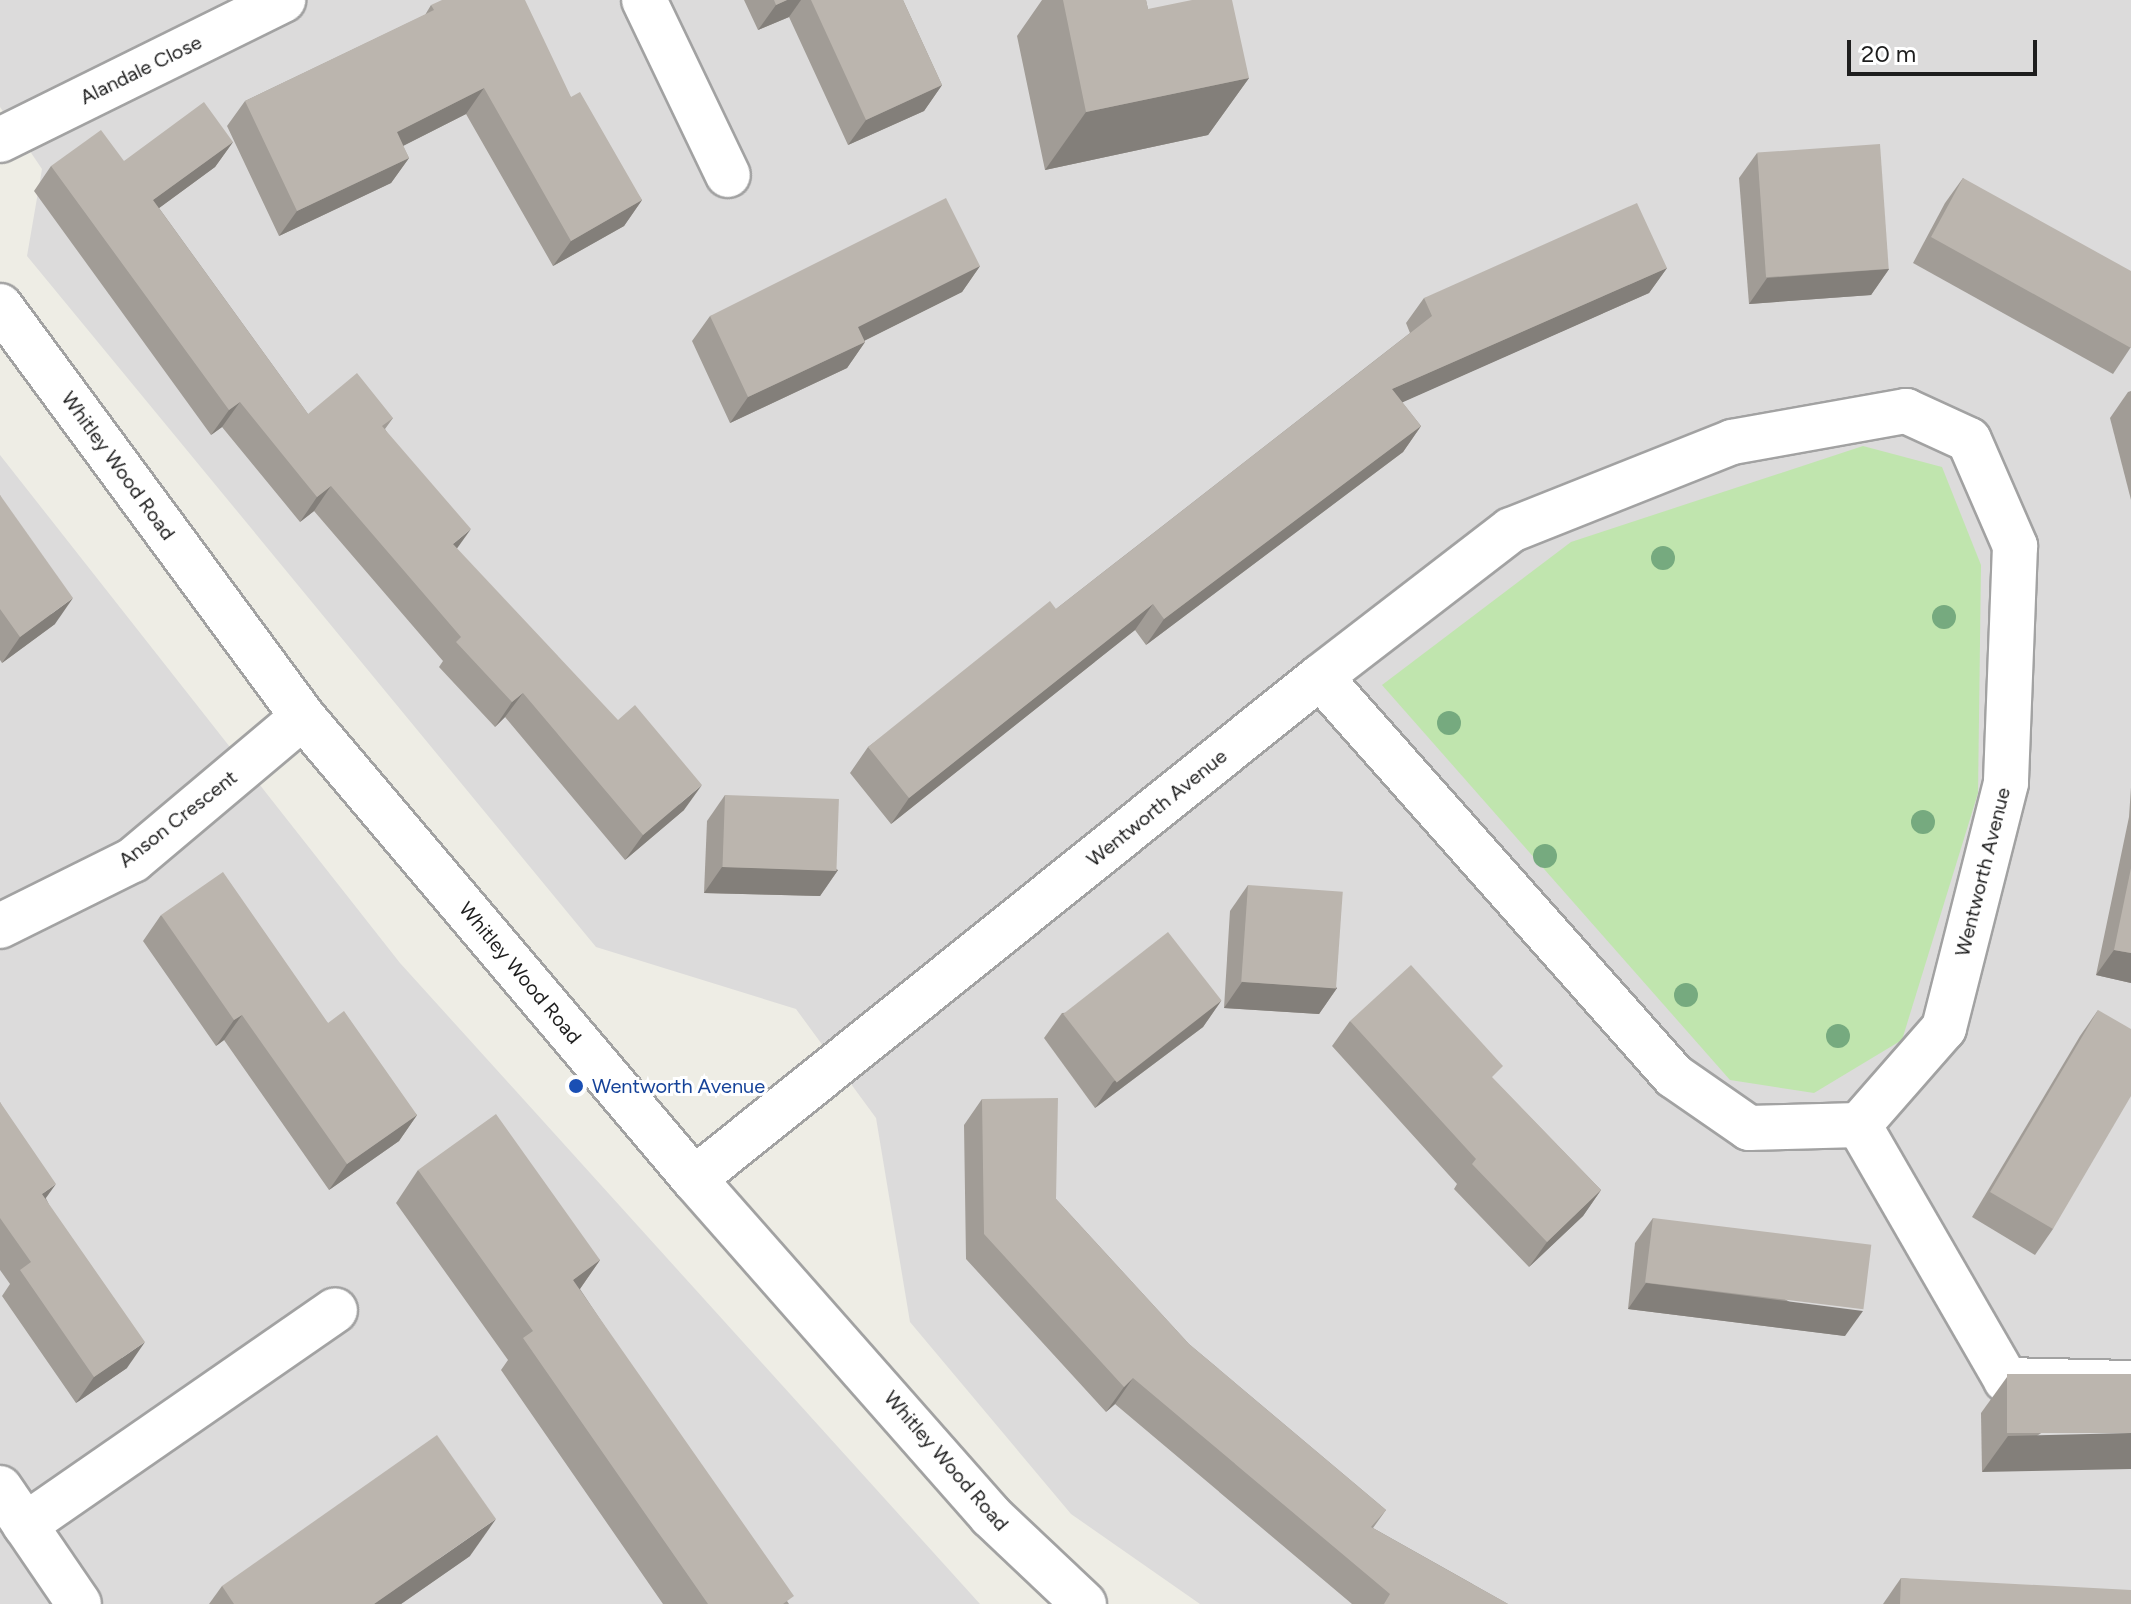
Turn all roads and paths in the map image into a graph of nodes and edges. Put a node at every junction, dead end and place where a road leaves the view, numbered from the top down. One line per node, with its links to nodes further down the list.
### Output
1 (283, 0): 3 (street, Alandale Close)
2 (644, 0): 4 (street)
3 (0, 140)
4 (728, 175)
5 (0, 306): 7 (street, Whitley Wood Road)
6 (1320, 677): 9 (street); 9 (street, Wentworth Avenue); 10 (street, Wentworth Avenue)
7 (303, 717): 8 (street, Anson Crescent); 10 (street, Whitley Wood Road)
8 (0, 926)
9 (1859, 1125): 12 (street)
10 (694, 1179): 16 (street, Whitley Wood Road)
11 (335, 1310): 14 (street)
12 (2131, 1383)
13 (0, 1488): 14 (street)
14 (25, 1525): 15 (street)
15 (79, 1604)
16 (1084, 1604)

